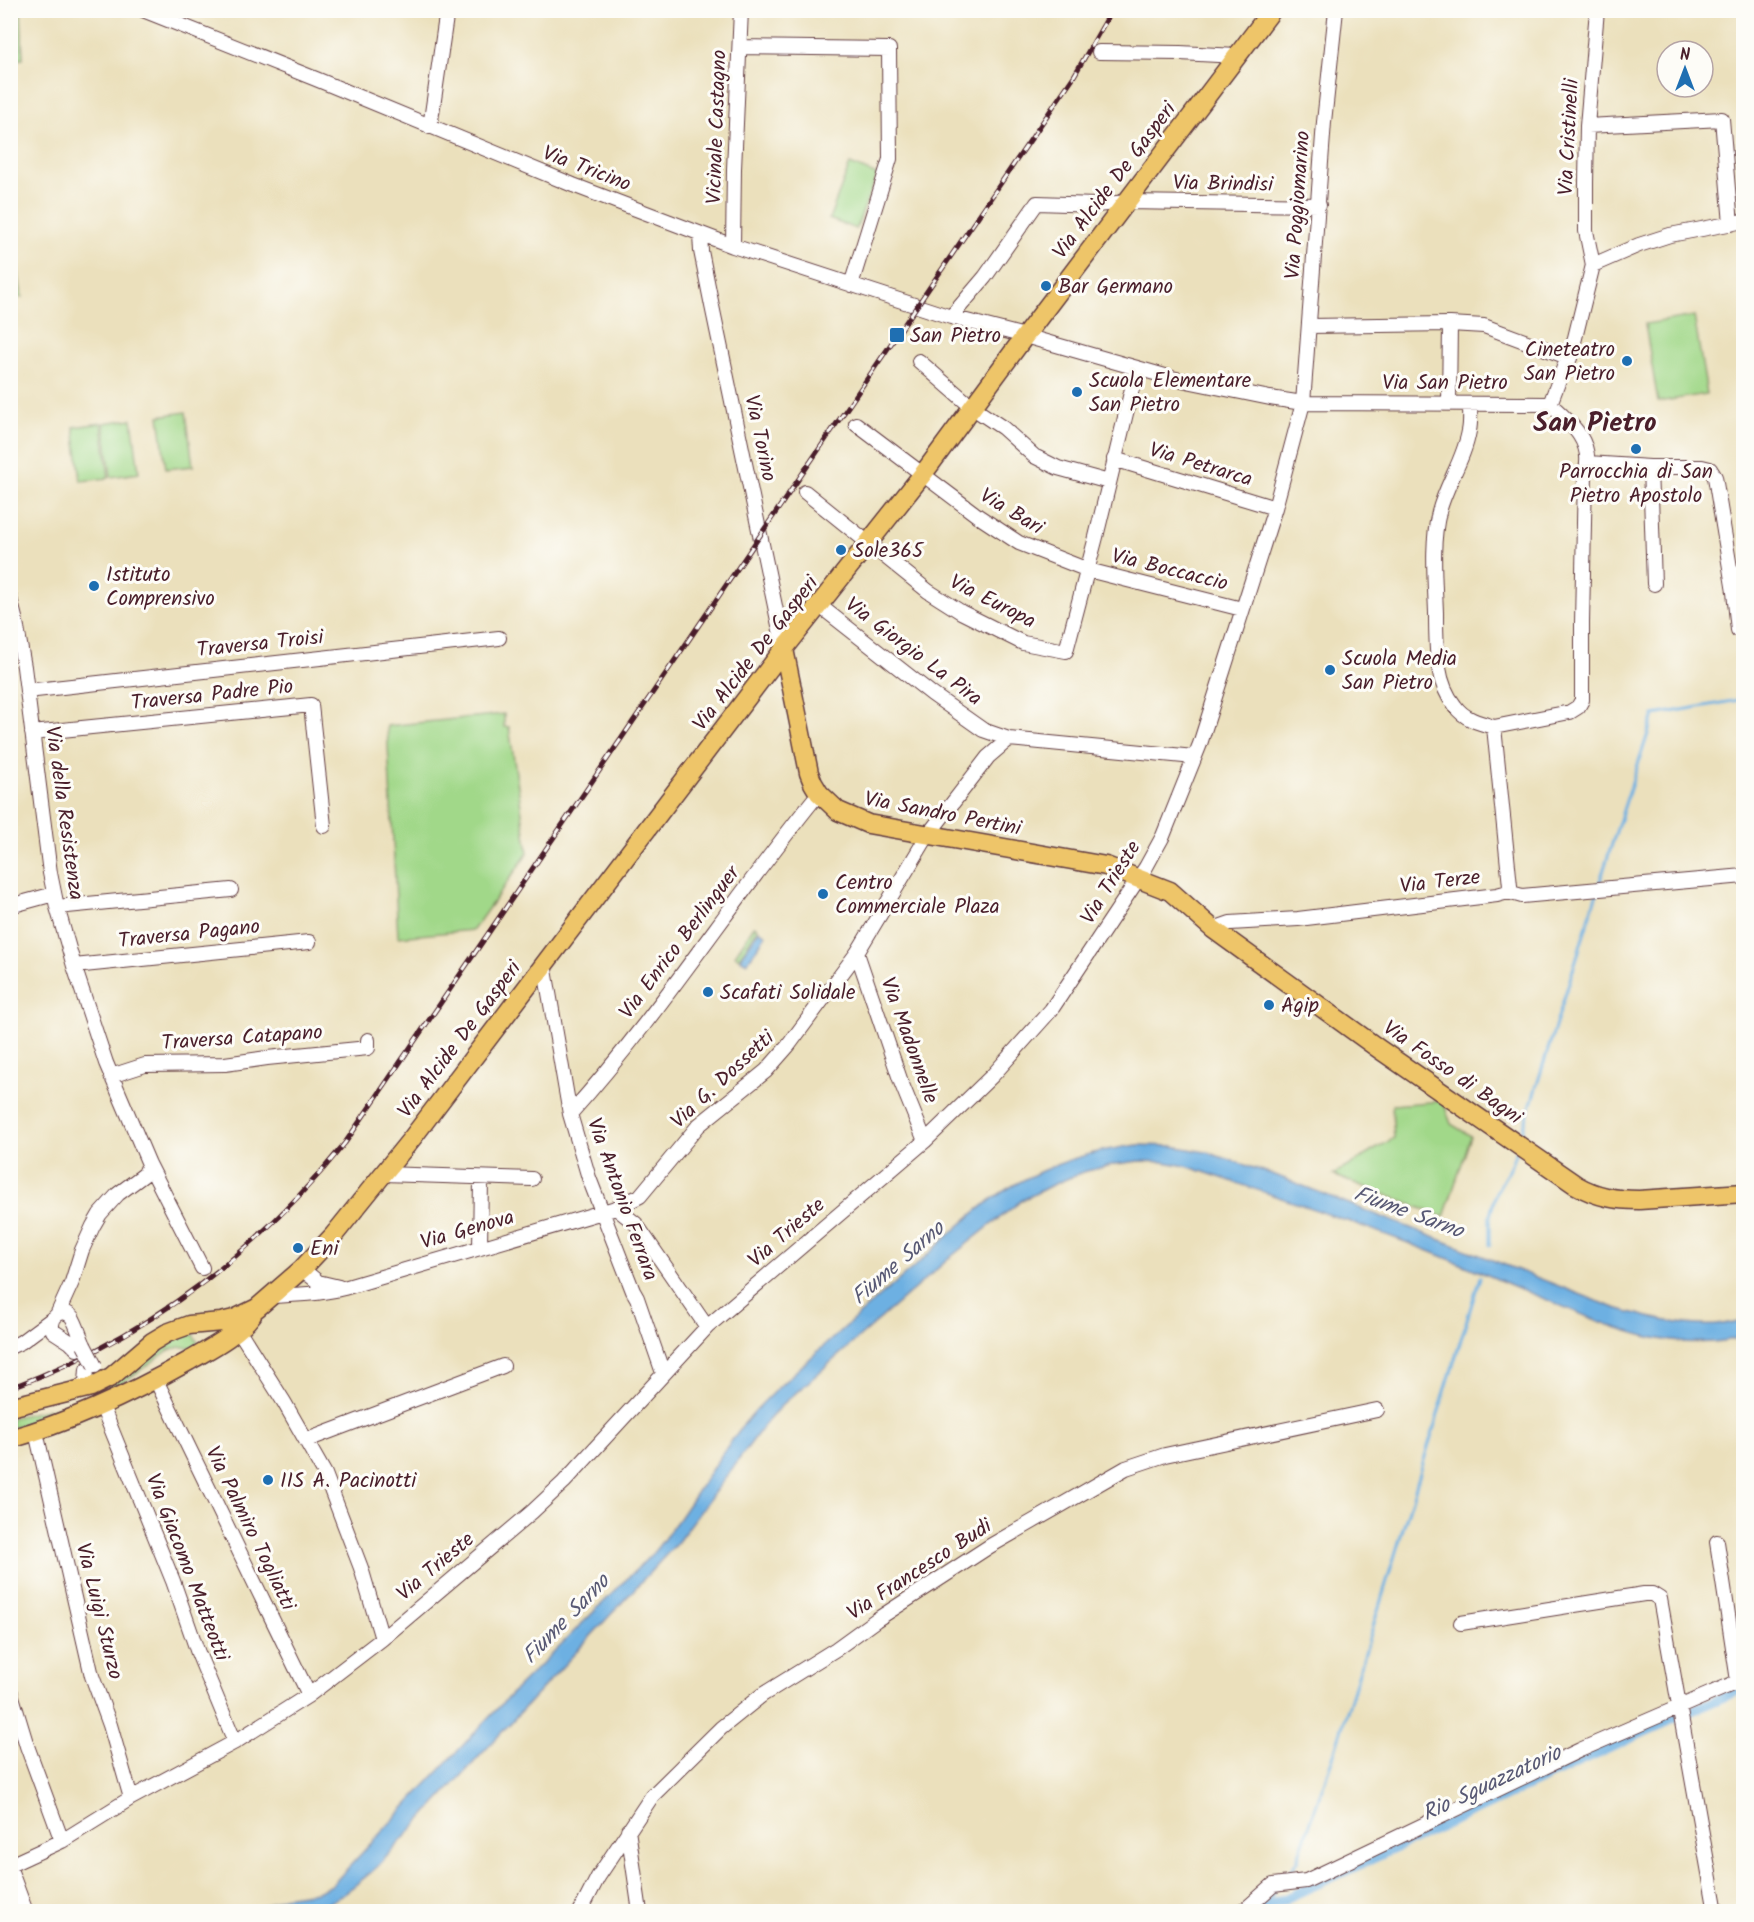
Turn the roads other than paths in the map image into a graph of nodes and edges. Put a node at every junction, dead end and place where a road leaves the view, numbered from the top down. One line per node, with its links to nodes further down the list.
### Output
1 (143, 10): 11 (street, Via Tricino)
2 (447, 10): 11 (street)
3 (741, 10): 7 (street, Vicinale Castagno)
4 (1272, 10): 9 (main road, Via Alcide De Gasperi)
5 (1336, 10): 13 (street, Via Poggiomarino)
6 (1597, 10): 10 (street, Via Cristinelli)
7 (740, 47): 16 (street, Vicinale Castagno); 18 (street)
8 (1099, 52): 9 (street)
9 (1237, 56): 12 (main road, Via Alcide De Gasperi)
10 (1587, 126): 14 (street); 17 (street, Via Cristinelli)
11 (430, 128): 15 (street, Via Tricino)
12 (1127, 202): 13 (street, Via Brindisi); 19 (street, Via Brindisi); 22 (main road, Via Alcide De Gasperi)
13 (1319, 206): 21 (street, Via Poggiomarino)
14 (1737, 223): 17 (street)
15 (700, 234): 16 (street, Via Tricino); 47 (street, Via Torino)
16 (733, 246): 18 (street, Via Tricino)
17 (1593, 265): 23 (street)
18 (850, 285): 19 (street, Via Tricino)
19 (951, 317): 22 (street, Via Tricino)
20 (1450, 324): 21 (street); 23 (street); 27 (street)
21 (1309, 326): 26 (street, Via Poggiomarino)
22 (1025, 336): 25 (street, Via Tricino); 30 (main road, Via Alcide De Gasperi)
23 (1570, 358): 29 (street)
24 (919, 361): 30 (street)
25 (1137, 368): 26 (street, Via San Pietro); 32 (street)
26 (1303, 403): 27 (street, Via San Pietro); 38 (street, Via Trieste)
27 (1449, 404): 28 (street, Via San Pietro)
28 (1470, 404): 29 (street, Via San Pietro); 49 (street)
29 (1550, 404): 33 (street)
30 (973, 408): 35 (main road, Via Alcide De Gasperi); 36 (street)
31 (856, 424): 35 (street, Via Bari)
32 (1114, 459): 36 (street); 38 (street, Via Petrarca)
33 (1588, 463): 34 (street); 49 (street)
34 (1650, 467): 41 (street); 45 (street)
35 (923, 474): 39 (main road, Via Alcide De Gasperi); 40 (street, Via Bari)
36 (1109, 482): 40 (street)
37 (805, 492): 39 (street)
38 (1275, 508): 44 (street, Via Trieste)
39 (870, 543): 40 (street, Via Europa); 43 (main road, Via Alcide De Gasperi)
40 (1088, 570): 44 (street, Via Boccaccio)
41 (1654, 584)
42 (10, 598): 48 (street, Via della Resistenza)
43 (820, 606): 47 (main road, Via Alcide De Gasperi); 50 (street, Via Giorgio La Pira)
44 (1242, 609): 54 (street, Via Trieste)
45 (1738, 630)
46 (498, 638): 48 (street, Traversa Troisi)
47 (784, 649): 55 (main road, Via Sandro Pertini); 67 (main road, Via Alcide De Gasperi)
48 (27, 691): 51 (street, Via della Resistenza)
49 (1494, 727): 61 (street, Via Terze)
50 (983, 730): 52 (street, Via Giorgio La Pira); 53 (street, Via Giorgio La Pira)
51 (32, 733): 56 (street, Traversa Padre Pio); 62 (street, Via della Resistenza)
52 (1009, 739): 53 (street); 54 (street, Via Giorgio La Pira)
53 (987, 757): 57 (street, Via G. Dossetti)
54 (1194, 757): 58 (street, Via Trieste)
55 (819, 793): 57 (main road, Via Sandro Pertini); 71 (street, Via Enrico Berlinguer)
56 (324, 826)
57 (928, 835): 58 (main road, Via Sandro Pertini); 66 (street, Via G. Dossetti)
58 (1142, 873): 64 (main road, Via Fosso di Bagni); 72 (street, Via Trieste)
59 (1743, 876): 61 (street)
60 (231, 890): 62 (street)
61 (1508, 892): 64 (street, Via Terze)
62 (56, 901): 63 (street); 68 (street, Via della Resistenza)
63 (10, 906)
64 (1213, 929): 77 (main road, Via Fosso di Bagni)
65 (309, 942): 68 (street, Traversa Pagano)
66 (857, 953): 72 (street, Via Madonnelle); 78 (street, Via G. Dossetti)
67 (544, 964): 71 (street, Via Antonio Ferrara); 74 (main road, Via Alcide De Gasperi)
68 (74, 966): 70 (street, Via della Resistenza)
69 (368, 1040): 70 (street, Traversa Catapano)
70 (111, 1076): 73 (street, Via della Resistenza)
71 (570, 1114): 79 (street, Via Antonio Ferrara)
72 (925, 1141): 91 (street, Via Trieste)
73 (149, 1164): 82 (street, Via della Resistenza); 84 (street)
74 (384, 1174): 75 (street); 83 (main road, Via Alcide De Gasperi)
75 (481, 1178): 76 (street); 81 (street)
76 (532, 1179)
77 (1743, 1193)
78 (640, 1196): 79 (street, Via G. Dossetti); 80 (street)
79 (609, 1210): 80 (street); 81 (street, Via Genova); 100 (street, Via Antonio Ferrara)
80 (636, 1224): 91 (street)
81 (480, 1248): 85 (street, Via Genova)
82 (202, 1268)
83 (302, 1269): 85 (street); 86 (main road, Via Alcide De Gasperi)
84 (72, 1282): 88 (street); 89 (street)
85 (344, 1288): 86 (street, Via Genova)
86 (272, 1296): 87 (main road, Via Alcide De Gasperi)
87 (257, 1308): 90 (main road, Via Alcide De Gasperi); 92 (main road, Via Alcide De Gasperi)
88 (54, 1317): 89 (street); 93 (street); 94 (street)
89 (72, 1318): 95 (street)
90 (189, 1326): 96 (main road); 97 (main road, Via Alcide De Gasperi)
91 (706, 1327): 100 (street, Via Trieste)
92 (238, 1329): 96 (main road, Via Alcide De Gasperi); 108 (street)
93 (61, 1337): 94 (street); 95 (street)
94 (16, 1344)
95 (81, 1347): 99 (street)
96 (197, 1356): 101 (main road, Via Alcide De Gasperi)
97 (126, 1364): 99 (street); 102 (main road, Via Alcide De Gasperi)
98 (503, 1366): 108 (street)
99 (91, 1367): 102 (street)
100 (663, 1373): 111 (street, Via Trieste)
101 (156, 1380): 103 (main road, Via Alcide De Gasperi); 114 (street, Via Palmiro Togliatti)
102 (71, 1393): 104 (main road, Via Alcide De Gasperi)
103 (102, 1406): 106 (main road, Via Alcide De Gasperi); 116 (street, Via Giacomo Matteotti)
104 (10, 1407)
105 (1377, 1410): 118 (street, Via Francesco Budi)
106 (36, 1432): 107 (main road, Via Alcide De Gasperi); 117 (street, Via Luigi Sturzo)
107 (10, 1439)
108 (307, 1440): 111 (street)
109 (1717, 1542): 112 (street)
110 (1461, 1623): 115 (street)
111 (382, 1639): 114 (street, Via Trieste)
112 (1741, 1680): 115 (street)
113 (11, 1691): 119 (street)
114 (309, 1695): 116 (street, Via Trieste)
115 (1678, 1707): 124 (street); 125 (street)
116 (235, 1742): 117 (street, Via Trieste)
117 (131, 1798): 119 (street, Via Trieste)
118 (628, 1830): 122 (street, Via Francesco Budi); 123 (street)
119 (62, 1841): 120 (street, Via Trieste)
120 (10, 1867): 121 (street)
121 (26, 1911)
122 (580, 1911)
123 (640, 1911)
124 (1238, 1911)
125 (1716, 1911)

